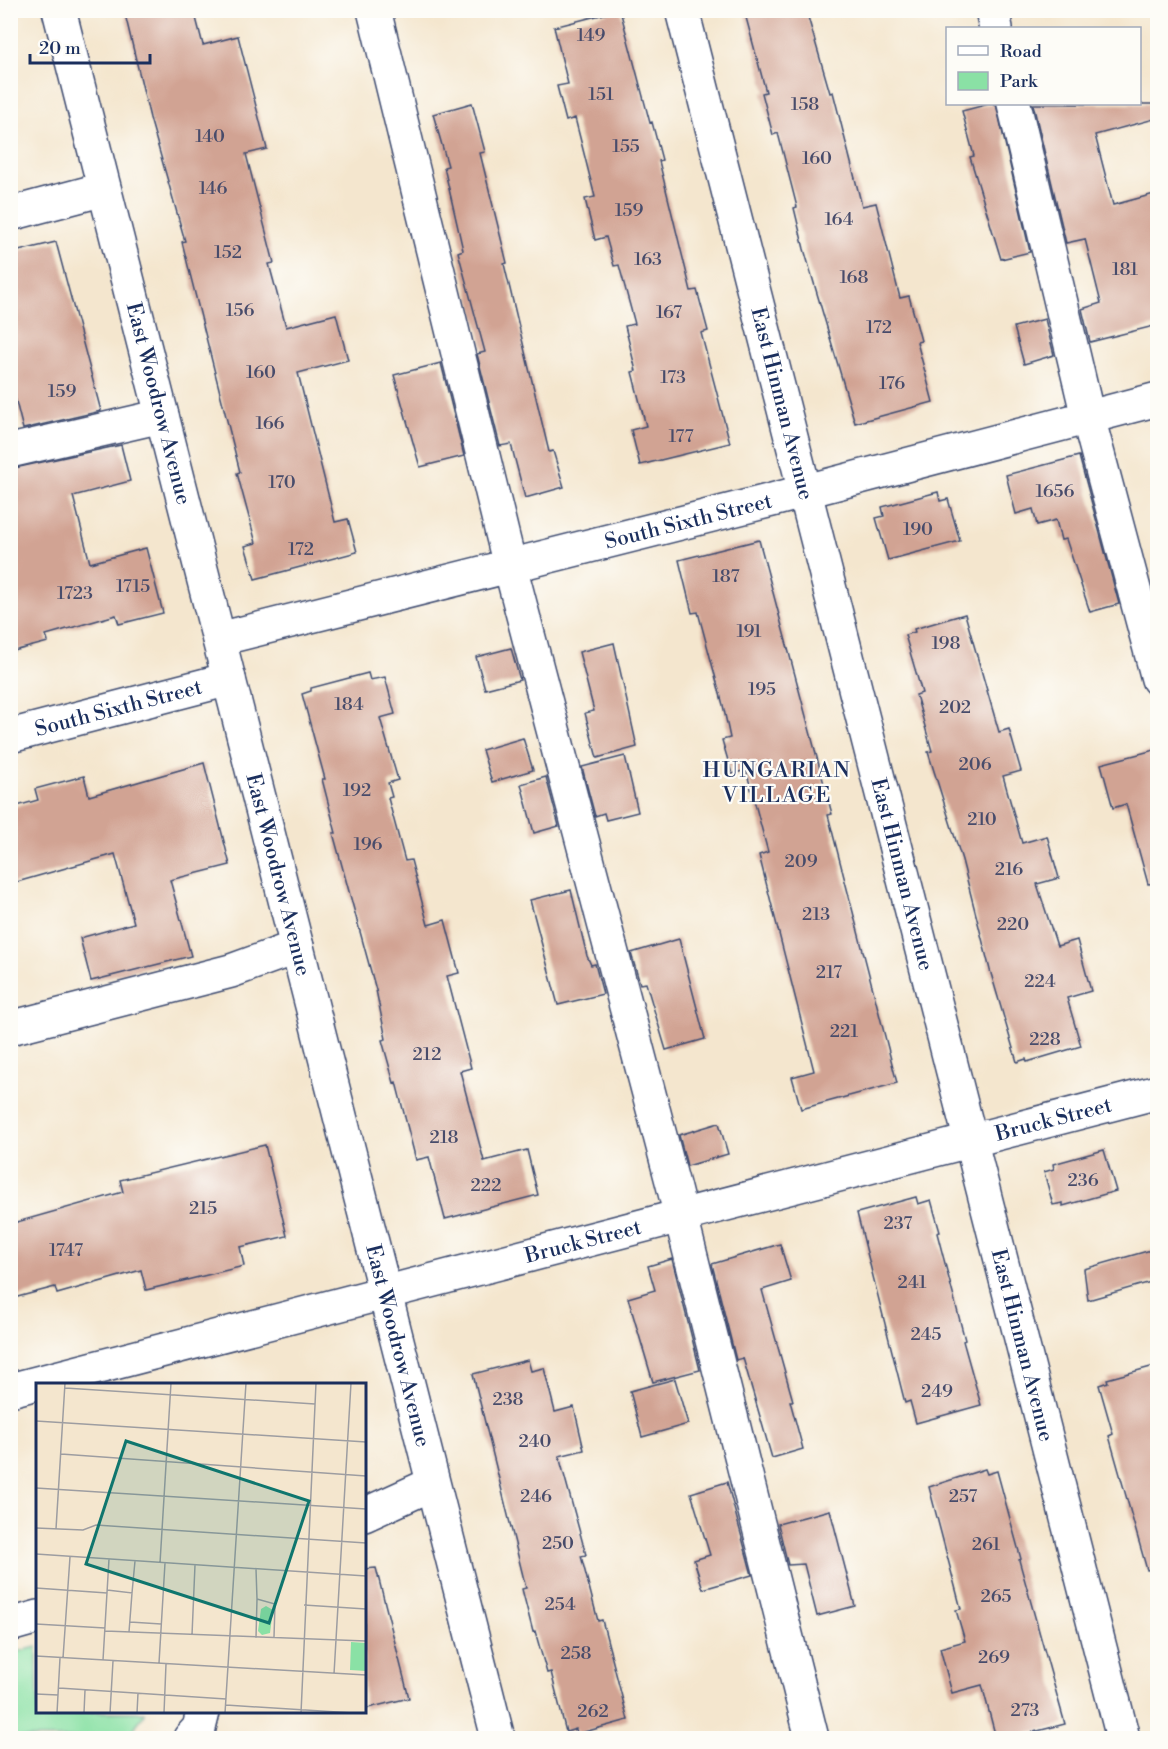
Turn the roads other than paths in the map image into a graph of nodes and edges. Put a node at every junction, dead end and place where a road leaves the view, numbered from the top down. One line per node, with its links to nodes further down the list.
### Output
1 (59, 10): 7 (street, East Woodrow Avenue)
2 (374, 10): 14 (street)
3 (682, 10): 13 (street, East Hinman Avenue)
4 (992, 10): 5 (street)
5 (996, 27)
6 (1014, 105): 11 (street)
7 (105, 189): 8 (street); 10 (street, East Woodrow Avenue)
8 (10, 214)
9 (1158, 399): 11 (street, South Sixth Street)
10 (162, 416): 12 (street); 15 (street, East Woodrow Avenue)
11 (1088, 417): 13 (street, South Sixth Street); 17 (street)
12 (10, 451)
13 (805, 491): 14 (street, South Sixth Street); 22 (street, East Hinman Avenue)
14 (510, 566): 15 (street, South Sixth Street); 23 (street)
15 (219, 639): 16 (street, East Woodrow Avenue)
16 (229, 679): 18 (street, South Sixth Street); 19 (street, East Woodrow Avenue)
17 (1158, 679)
18 (10, 736)
19 (297, 947): 20 (street); 24 (street, East Woodrow Avenue)
20 (10, 1028)
21 (1158, 1092): 22 (street, Bruck Street)
22 (972, 1141): 23 (street, Bruck Street); 36 (street, East Hinman Avenue)
23 (681, 1216): 24 (street, Bruck Street); 35 (street)
24 (383, 1293): 26 (street, Bruck Street); 28 (street, East Woodrow Avenue)
25 (36, 1383): 27 (street, Bruck Street)
26 (37, 1383)
27 (10, 1390)
28 (432, 1484): 29 (street); 34 (street, East Woodrow Avenue)
29 (366, 1514)
30 (36, 1618): 31 (street)
31 (10, 1624)
32 (202, 1713): 33 (street)
33 (190, 1738)
34 (498, 1738)
35 (812, 1738)
36 (1124, 1738)

